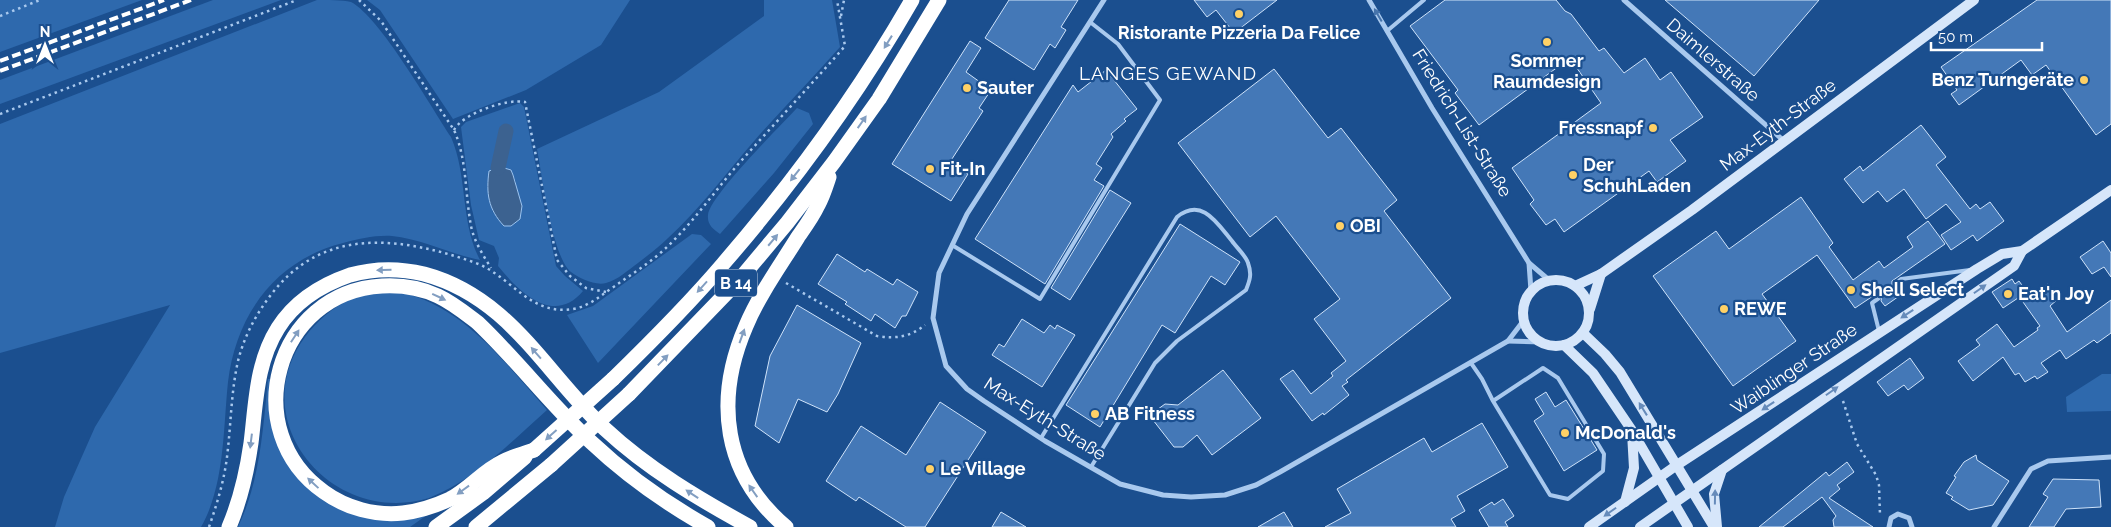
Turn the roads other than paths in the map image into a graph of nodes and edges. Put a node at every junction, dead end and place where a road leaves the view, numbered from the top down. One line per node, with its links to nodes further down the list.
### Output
1 (912, 0): 34 (highway, B 14, one-way to 34, bridge)
2 (939, 0): 11 (highway, B 14, one-way to 2)
3 (1104, 0): 8 (street, Max-Eyth-Straße)
4 (1369, 0): 9 (street, Friedrich-List-Straße, one-way to 4)
5 (1424, 0): 9 (lane)
6 (1624, 0): 10 (street, Daimlerstraße)
7 (1974, 0): 10 (main road, Max-Eyth-Straße)
8 (1090, 22): 13 (street, Max-Eyth-Straße); 13 (lane)
9 (1387, 31): 15 (street, Friedrich-List-Straße)
10 (1784, 141): 17 (main road, Max-Eyth-Straße)
11 (834, 162): 47 (highway, B 14, one-way to 11, bridge); 50 (highway, one-way to 11)
12 (2111, 190): 14 (main road, Waiblinger Straße)
13 (952, 245): 33 (street, Max-Eyth-Straße)
14 (2022, 251): 16 (main road, Waiblinger Straße); 38 (main road, Waiblinger Straße, one-way to 14)
15 (1529, 263): 18 (street, Friedrich-List-Straße); 21 (street, Friedrich-List-Straße)
16 (1977, 268): 19 (lane); 25 (main road, Waiblinger Straße, one-way to 25)
17 (1601, 274): 20 (main road, Max-Eyth-Straße); 23 (main road)
18 (1550, 280): 20 (main road, Friedrich-List-Straße); 21 (main road)
19 (1895, 284)
20 (1575, 286): 23 (main road)
21 (1531, 291): 24 (main road, Friedrich-List-Straße)
22 (1879, 298): 25 (lane)
23 (1589, 311): 26 (main road)
24 (1524, 320): 27 (street, Max-Eyth-Straße); 28 (main road)
25 (1879, 332): 36 (main road, Waiblinger Straße, one-way to 36)
26 (1582, 333): 29 (main road); 36 (main road, one-way to 26)
27 (1508, 341): 28 (street); 30 (street, Max-Eyth-Straße)
28 (1542, 342): 29 (main road)
29 (1564, 345): 32 (main road)
30 (1471, 363): 31 (lane); 37 (street, Max-Eyth-Straße)
31 (1493, 401): 31 (lane)
32 (1631, 429): 39 (main road); 41 (main road)
33 (1041, 438): 37 (street, Max-Eyth-Straße); 37 (lane)
34 (534, 450): 46 (highway, B 14); 48 (highway, one-way to 48)
35 (2111, 457): 56 (street)
36 (1677, 465): 39 (main road, Waiblinger Straße); 40 (main road)
37 (1091, 467)
38 (1722, 469): 40 (main road, Waiblinger Straße); 54 (main road, one-way to 38)
39 (1660, 477): 41 (main road, Waiblinger Straße); 42 (main road)
40 (1692, 490): 42 (main road, Waiblinger Straße); 54 (main road)
41 (1625, 502): 51 (main road, Waiblinger Straße, one-way to 51)
42 (1674, 503): 52 (main road, Waiblinger Straße); 53 (main road)
43 (1888, 526): 44 (street)
44 (1912, 526): 55 (street)
45 (229, 527): 49 (highway, one-way to 45)
46 (436, 527)
47 (476, 527)
48 (708, 527)
49 (750, 527)
50 (786, 527)
51 (1589, 527)
52 (1640, 527)
53 (1688, 527)
54 (1716, 527)
55 (1918, 527)
56 (1994, 527)

